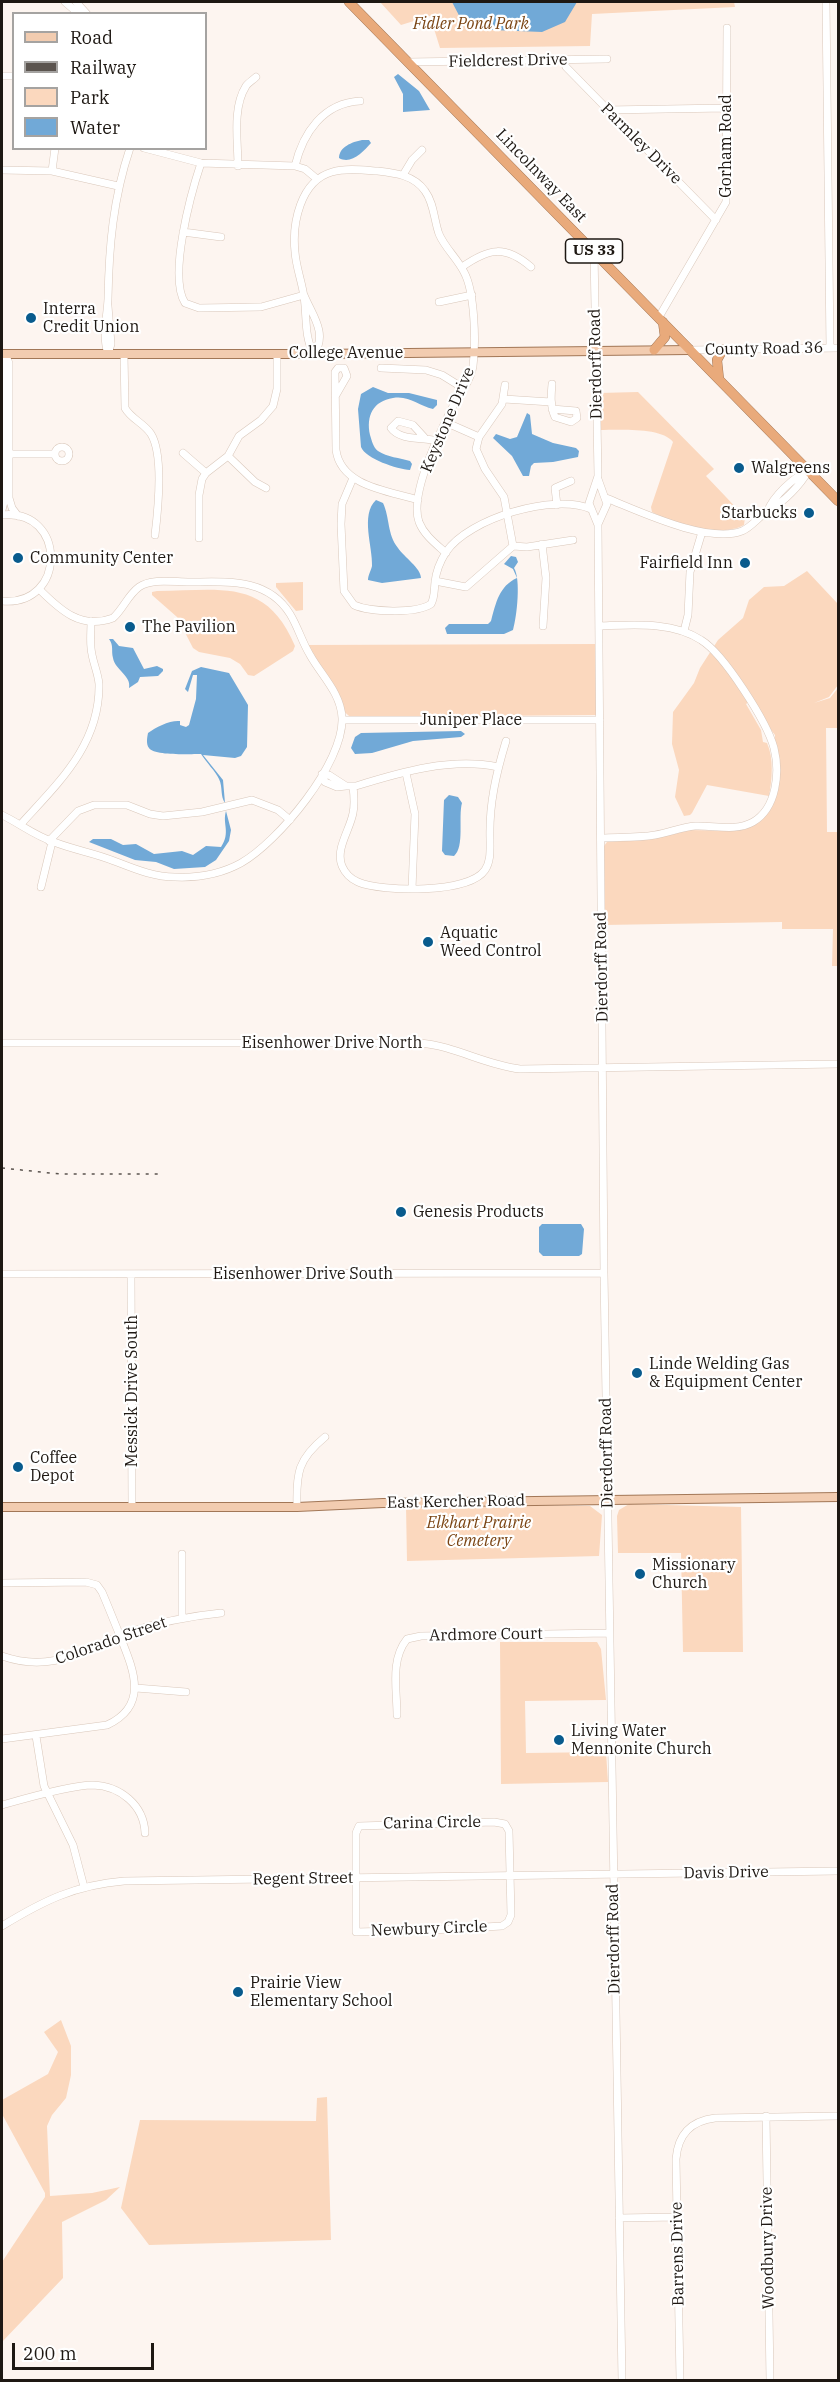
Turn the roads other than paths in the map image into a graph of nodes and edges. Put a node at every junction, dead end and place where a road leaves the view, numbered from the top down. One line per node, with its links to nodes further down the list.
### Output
1 (65, 2): 4 (street)
2 (349, 2): 7 (highway, Lincolnway East / US 33)
3 (826, 2): 37 (street)
4 (77, 12)
5 (727, 28): 11 (street, Gorham Road)
6 (607, 59): 7 (street, Fieldcrest Drive)
7 (408, 62): 30 (highway, Lincolnway East / US 33)
8 (566, 67): 12 (street, Parmley Drive)
9 (256, 77): 20 (street)
10 (360, 101): 21 (street)
11 (726, 108): 12 (street); 27 (street, Gorham Road)
12 (607, 110): 27 (street, Parmley Drive)
13 (55, 150): 23 (street)
14 (129, 150): 26 (street)
15 (152, 150): 18 (street)
16 (163, 150): 18 (street)
17 (422, 150): 24 (street)
18 (175, 156): 19 (street)
19 (201, 163): 20 (street); 28 (street)
20 (238, 166): 21 (street)
21 (295, 166): 25 (street)
22 (2, 170): 23 (street)
23 (52, 171): 26 (street)
24 (404, 175): 25 (street); 31 (street, Keystone Drive)
25 (317, 179): 33 (street)
26 (118, 186): 44 (street)
27 (716, 220): 36 (street, Gorham Road)
28 (183, 232): 29 (street); 33 (street)
29 (221, 237)
30 (594, 251): 36 (highway, Lincolnway East / US 33); 38 (street, Dierdorff Road)
31 (462, 267): 32 (street); 34 (street, Keystone Drive)
32 (531, 267)
33 (304, 295): 47 (street)
34 (472, 295): 35 (street); 42 (street, Keystone Drive)
35 (439, 302)
36 (661, 319): 39 (highway); 40 (highway, Lincolnway East / US 33)
37 (834, 348): 41 (street, County Road 36)
38 (596, 350): 39 (main road, College Avenue); 42 (main road, College Avenue); 65 (street, Dierdorff Road)
39 (654, 350): 40 (main road, College Avenue)
40 (690, 350): 41 (street, County Road 36); 49 (highway, Lincolnway East / US 33)
41 (723, 350): 49 (highway)
42 (473, 352): 47 (main road, College Avenue); 52 (street, Keystone Drive)
43 (3, 354): 44 (main road, College Avenue); 60 (street)
44 (108, 354): 45 (main road, College Avenue)
45 (124, 354): 46 (main road, College Avenue); 84 (street)
46 (277, 354): 47 (main road, College Avenue); 62 (street)
47 (314, 354)
48 (381, 368): 52 (street)
49 (719, 379): 63 (highway, Lincolnway East / US 33)
50 (552, 384): 54 (street)
51 (505, 385): 54 (street)
52 (463, 388): 55 (street, Keystone Drive)
53 (336, 395): 66 (street)
54 (504, 399): 57 (street)
55 (445, 422): 57 (street); 58 (street, Keystone Drive)
56 (424, 437): 58 (street)
57 (479, 437): 79 (street)
58 (437, 441): 71 (street, Keystone Drive)
59 (183, 453): 64 (street)
60 (7, 454): 61 (street); 77 (street); 81 (street)
61 (55, 454)
62 (228, 456): 64 (street); 68 (street)
63 (809, 470): 72 (highway, Lincolnway East / US 33); 83 (street)
64 (206, 473): 85 (street)
65 (598, 476): 69 (street, Dierdorff Road); 70 (street, Dierdorff Road)
66 (352, 478): 71 (street); 92 (street)
67 (571, 481): 74 (street)
68 (266, 488)
69 (605, 497): 70 (street); 75 (street); 78 (street, Dierdorff Road)
70 (590, 498): 73 (street); 76 (street, Dierdorff Road)
71 (418, 500): 89 (street, Keystone Drive)
72 (838, 501)
73 (572, 504): 74 (street); 76 (street)
74 (557, 505): 79 (street)
75 (624, 506): 78 (street); 83 (street)
76 (591, 509): 78 (street); 82 (street, Dierdorff Road)
77 (2, 510)
78 (604, 510): 82 (street, Dierdorff Road)
79 (508, 514): 88 (street); 89 (street)
80 (2, 515): 81 (street)
81 (18, 516): 90 (street)
82 (598, 525): 97 (street, Dierdorff Road)
83 (702, 532): 98 (street)
84 (155, 535)
85 (199, 538)
86 (573, 540): 87 (street)
87 (542, 544): 88 (street); 96 (street)
88 (513, 546): 92 (street)
89 (446, 553): 92 (street)
90 (52, 558): 91 (street); 93 (street)
91 (66, 558)
92 (435, 581)
93 (39, 589): 94 (street); 95 (street)
94 (2, 601)
95 (91, 621): 99 (street); 108 (street)
96 (543, 626)
97 (599, 626): 98 (street); 100 (street, Dierdorff Road)
98 (684, 632): 109 (street)
99 (342, 720): 100 (street, Juniper Place); 104 (street)
100 (600, 720): 109 (street, Dierdorff Road)
101 (506, 741): 102 (street)
102 (498, 767): 103 (street); 112 (street)
103 (406, 773): 105 (street); 112 (street)
104 (322, 774): 105 (street); 107 (street)
105 (350, 786): 112 (street)
106 (2, 815): 108 (street)
107 (289, 821): 110 (street); 110 (street)
108 (21, 824): 110 (street)
109 (601, 838): 115 (street, Dierdorff Road)
110 (52, 842): 111 (street)
111 (41, 887)
112 (412, 889)
113 (2, 1043): 115 (street, Eisenhower Drive North)
114 (838, 1064): 115 (street, Eisenhower Drive North)
115 (603, 1068): 116 (street, Dierdorff Road)
116 (604, 1273): 118 (street, Eisenhower Drive South); 121 (street, Dierdorff Road)
117 (2, 1274): 118 (street, Eisenhower Drive South)
118 (131, 1274): 123 (street, Messick Drive South)
119 (325, 1437): 124 (street)
120 (838, 1497): 121 (main road, East Kercher Road)
121 (608, 1500): 124 (main road, East Kercher Road); 129 (street, Dierdorff Road)
122 (2, 1507): 123 (main road, East Kercher Road)
123 (132, 1507): 124 (main road, East Kercher Road)
124 (297, 1507)
125 (182, 1554): 128 (street)
126 (2, 1582): 130 (street)
127 (221, 1613): 128 (street, Colorado Street)
128 (182, 1618): 130 (street, Colorado Street)
129 (609, 1633): 134 (street, Ardmore Court); 141 (street, Dierdorff Road)
130 (120, 1636): 131 (street, Colorado Street); 132 (street)
131 (2, 1656)
132 (136, 1688): 133 (street); 135 (street)
133 (186, 1692)
134 (397, 1715)
135 (36, 1736): 136 (street); 137 (street)
136 (2, 1739)
137 (47, 1795): 138 (street); 139 (street); 144 (street)
138 (2, 1805)
139 (145, 1833)
140 (838, 1871): 141 (street, Davis Drive)
141 (614, 1875): 142 (street, Regent Street); 149 (street, Dierdorff Road)
142 (510, 1876): 143 (street, Regent Street); 143 (street, Carina Circle); 143 (street, Newbury Circle)
143 (356, 1878): 144 (street, Regent Street)
144 (84, 1887): 145 (street, Regent Street)
145 (2, 1926)
146 (838, 2115): 147 (street)
147 (766, 2116): 148 (street, Barrens Drive); 152 (street, Woodbury Drive)
148 (677, 2217): 149 (street); 151 (street, Barrens Drive)
149 (619, 2218): 150 (street, Dierdorff Road)
150 (622, 2380)
151 (680, 2380)
152 (770, 2380)

